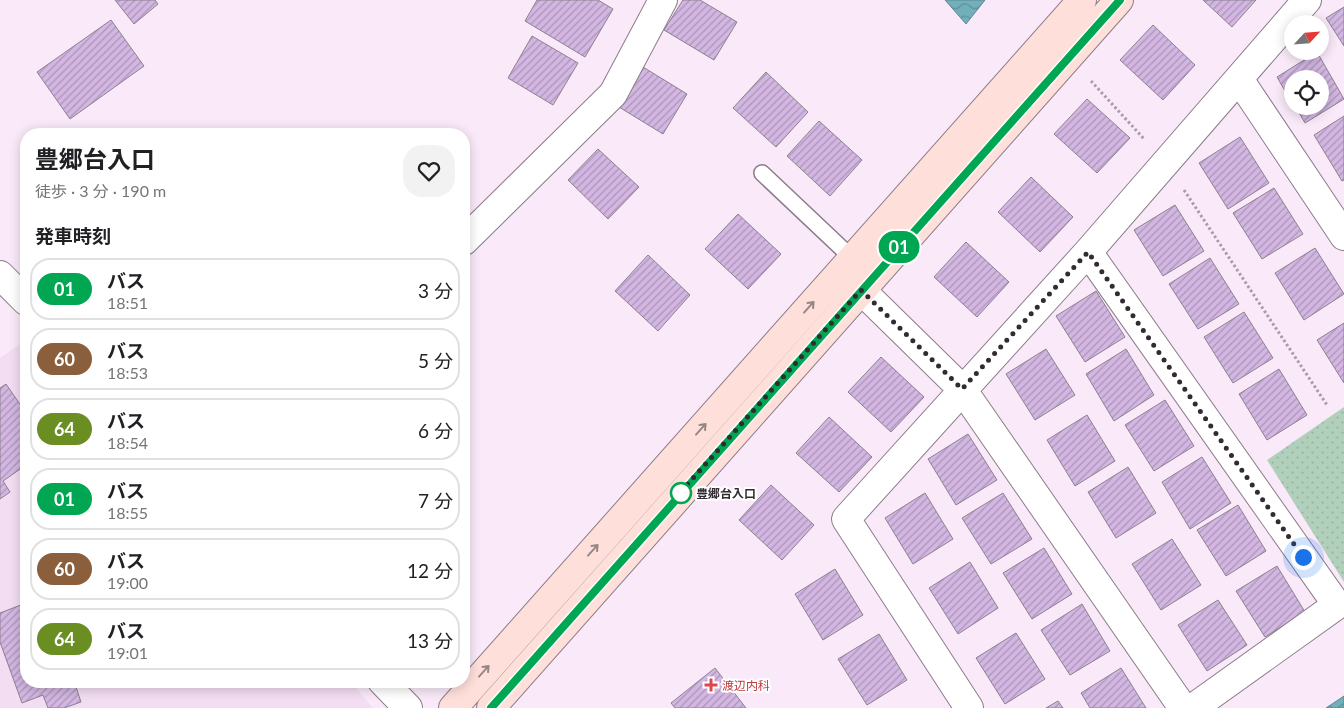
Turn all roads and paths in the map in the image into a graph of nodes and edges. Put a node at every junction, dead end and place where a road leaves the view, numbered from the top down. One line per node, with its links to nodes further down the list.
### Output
1 (663, 0): 9 (street)
2 (1082, 0): 12 (street)
3 (1120, 0): 14 (street)
4 (1307, 0): 5 (street)
5 (1238, 79): 7 (street); 10 (street)
6 (1091, 81): 7 (path)
7 (1165, 163): 11 (street); 17 (path)
8 (762, 173): 12 (lane)
9 (470, 234)
10 (1344, 236)
11 (1088, 252): 16 (street); 26 (street)
12 (852, 258): 14 (street); 20 (street, one-way to 12)
13 (0, 275): 15 (street)
14 (861, 290): 16 (street); 23 (street)
15 (20, 295)
16 (962, 389): 24 (street); 25 (street)
17 (1327, 405)
18 (389, 688): 21 (street)
19 (470, 688): 22 (street, one-way to 19)
20 (470, 688)
21 (408, 708)
22 (452, 708)
23 (491, 708)
24 (969, 708)
25 (1183, 708)
26 (1193, 708)

